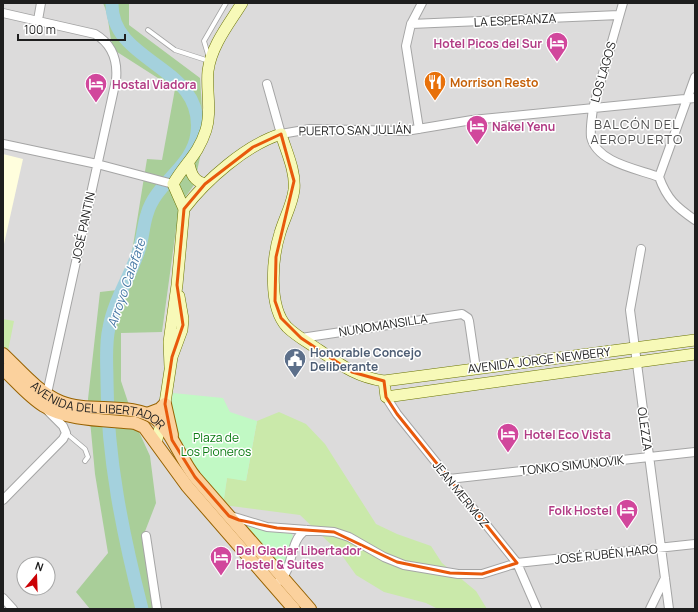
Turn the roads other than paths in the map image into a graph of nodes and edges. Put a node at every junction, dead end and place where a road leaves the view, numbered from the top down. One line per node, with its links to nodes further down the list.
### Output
1 (41, 3): 8 (street)
2 (226, 3): 11 (lane)
3 (242, 3): 11 (street)
4 (422, 3): 9 (street)
5 (623, 3): 7 (street, LOS LAGOS)
6 (3, 13): 8 (street)
7 (619, 15): 9 (street, LA ESPERANZA); 15 (street, LOS LAGOS)
8 (38, 20): 19 (street, JOSÉ PANTIN)
9 (411, 24): 16 (street)
10 (148, 30): 11 (lane)
11 (210, 62): 20 (street)
12 (695, 77): 14 (street)
13 (267, 84): 17 (street)
14 (691, 99): 15 (street, PUERTO SAN JULIÁN); 21 (street)
15 (593, 108): 16 (street, PUERTO SAN JULIÁN); 21 (street, LOS LAGOS)
16 (419, 129): 17 (street, PUERTO SAN JULIÁN)
17 (281, 134): 23 (street, PUERTO SAN JULIÁN); 27 (street, AVENIDA JORGE NEWBERY)
18 (3, 144): 19 (street)
19 (97, 164): 22 (street); 39 (street, JOSÉ PANTIN)
20 (189, 164): 22 (street); 23 (street)
21 (659, 177): 25 (street)
22 (171, 184): 24 (street)
23 (205, 184): 24 (street, PUERTO SAN JULIÁN)
24 (184, 209): 40 (street)
25 (695, 220)
26 (641, 249): 29 (street, OLEZZA)
27 (301, 338): 34 (street, NUNOMANSILLA); 37 (street, AVENIDA JORGE NEWBERY)
28 (695, 340): 29 (street, AVENIDA JORGE NEWBERY)
29 (635, 348): 32 (street, OLEZZA); 33 (street, AVENIDA JORGE NEWBERY)
30 (3, 354): 39 (main road, AVENIDA DEL LIBERTADOR)
31 (695, 354): 32 (street, AVENIDA JORGE NEWBERY)
32 (636, 362): 36 (street, AVENIDA JORGE NEWBERY); 47 (street, OLEZZA)
33 (512, 364): 34 (street, AVENIDA JORGE NEWBERY); 36 (street)
34 (476, 369): 37 (street, AVENIDA JORGE NEWBERY)
35 (4, 373): 39 (main road, AVENIDA DEL LIBERTADOR)
36 (514, 379): 38 (street, AVENIDA JORGE NEWBERY)
37 (384, 381): 38 (street, JEAN MERMOZ)
38 (386, 397): 49 (street, JEAN MERMOZ)
39 (45, 400): 41 (main road, AVENIDA DEL LIBERTADOR); 43 (street)
40 (165, 404): 41 (main road); 42 (street); 44 (main road)
41 (140, 416): 42 (main road, AVENIDA DEL LIBERTADOR); 45 (main road, AVENIDA DEL LIBERTADOR)
42 (161, 424): 44 (main road, AVENIDA DEL LIBERTADOR); 45 (street)
43 (66, 433): 48 (lane); 50 (street)
44 (172, 440): 51 (main road, AVENIDA DEL LIBERTADOR)
45 (156, 443): 59 (main road, AVENIDA DEL LIBERTADOR)
46 (695, 452): 47 (street, TONKO SIMUNOVIK)
47 (649, 456): 49 (street, TONKO SIMUNOVIK); 55 (street, OLEZZA)
48 (85, 461)
49 (449, 479): 56 (street, JEAN MERMOZ)
50 (3, 500)
51 (229, 516): 52 (street, JOSÉ RUBÉN HARO); 58 (main road, AVENIDA DEL LIBERTADOR)
52 (306, 530): 56 (street, JOSÉ RUBÉN HARO); 58 (street)
53 (146, 536): 61 (street)
54 (695, 544): 55 (street, JOSÉ RUBÉN HARO)
55 (661, 548): 56 (street, JOSÉ RUBÉN HARO); 57 (street, OLEZZA)
56 (517, 563): 66 (street, JEAN MERMOZ)
57 (665, 577): 67 (street); 68 (street, OLEZZA)
58 (283, 578): 59 (street); 65 (main road, AVENIDA DEL LIBERTADOR)
59 (269, 581): 64 (main road, AVENIDA DEL LIBERTADOR)
60 (3, 598): 62 (street)
61 (156, 606): 63 (street)
62 (13, 609)
63 (163, 609)
64 (294, 609)
65 (310, 609)
66 (537, 609)
67 (650, 609)
68 (669, 609)

